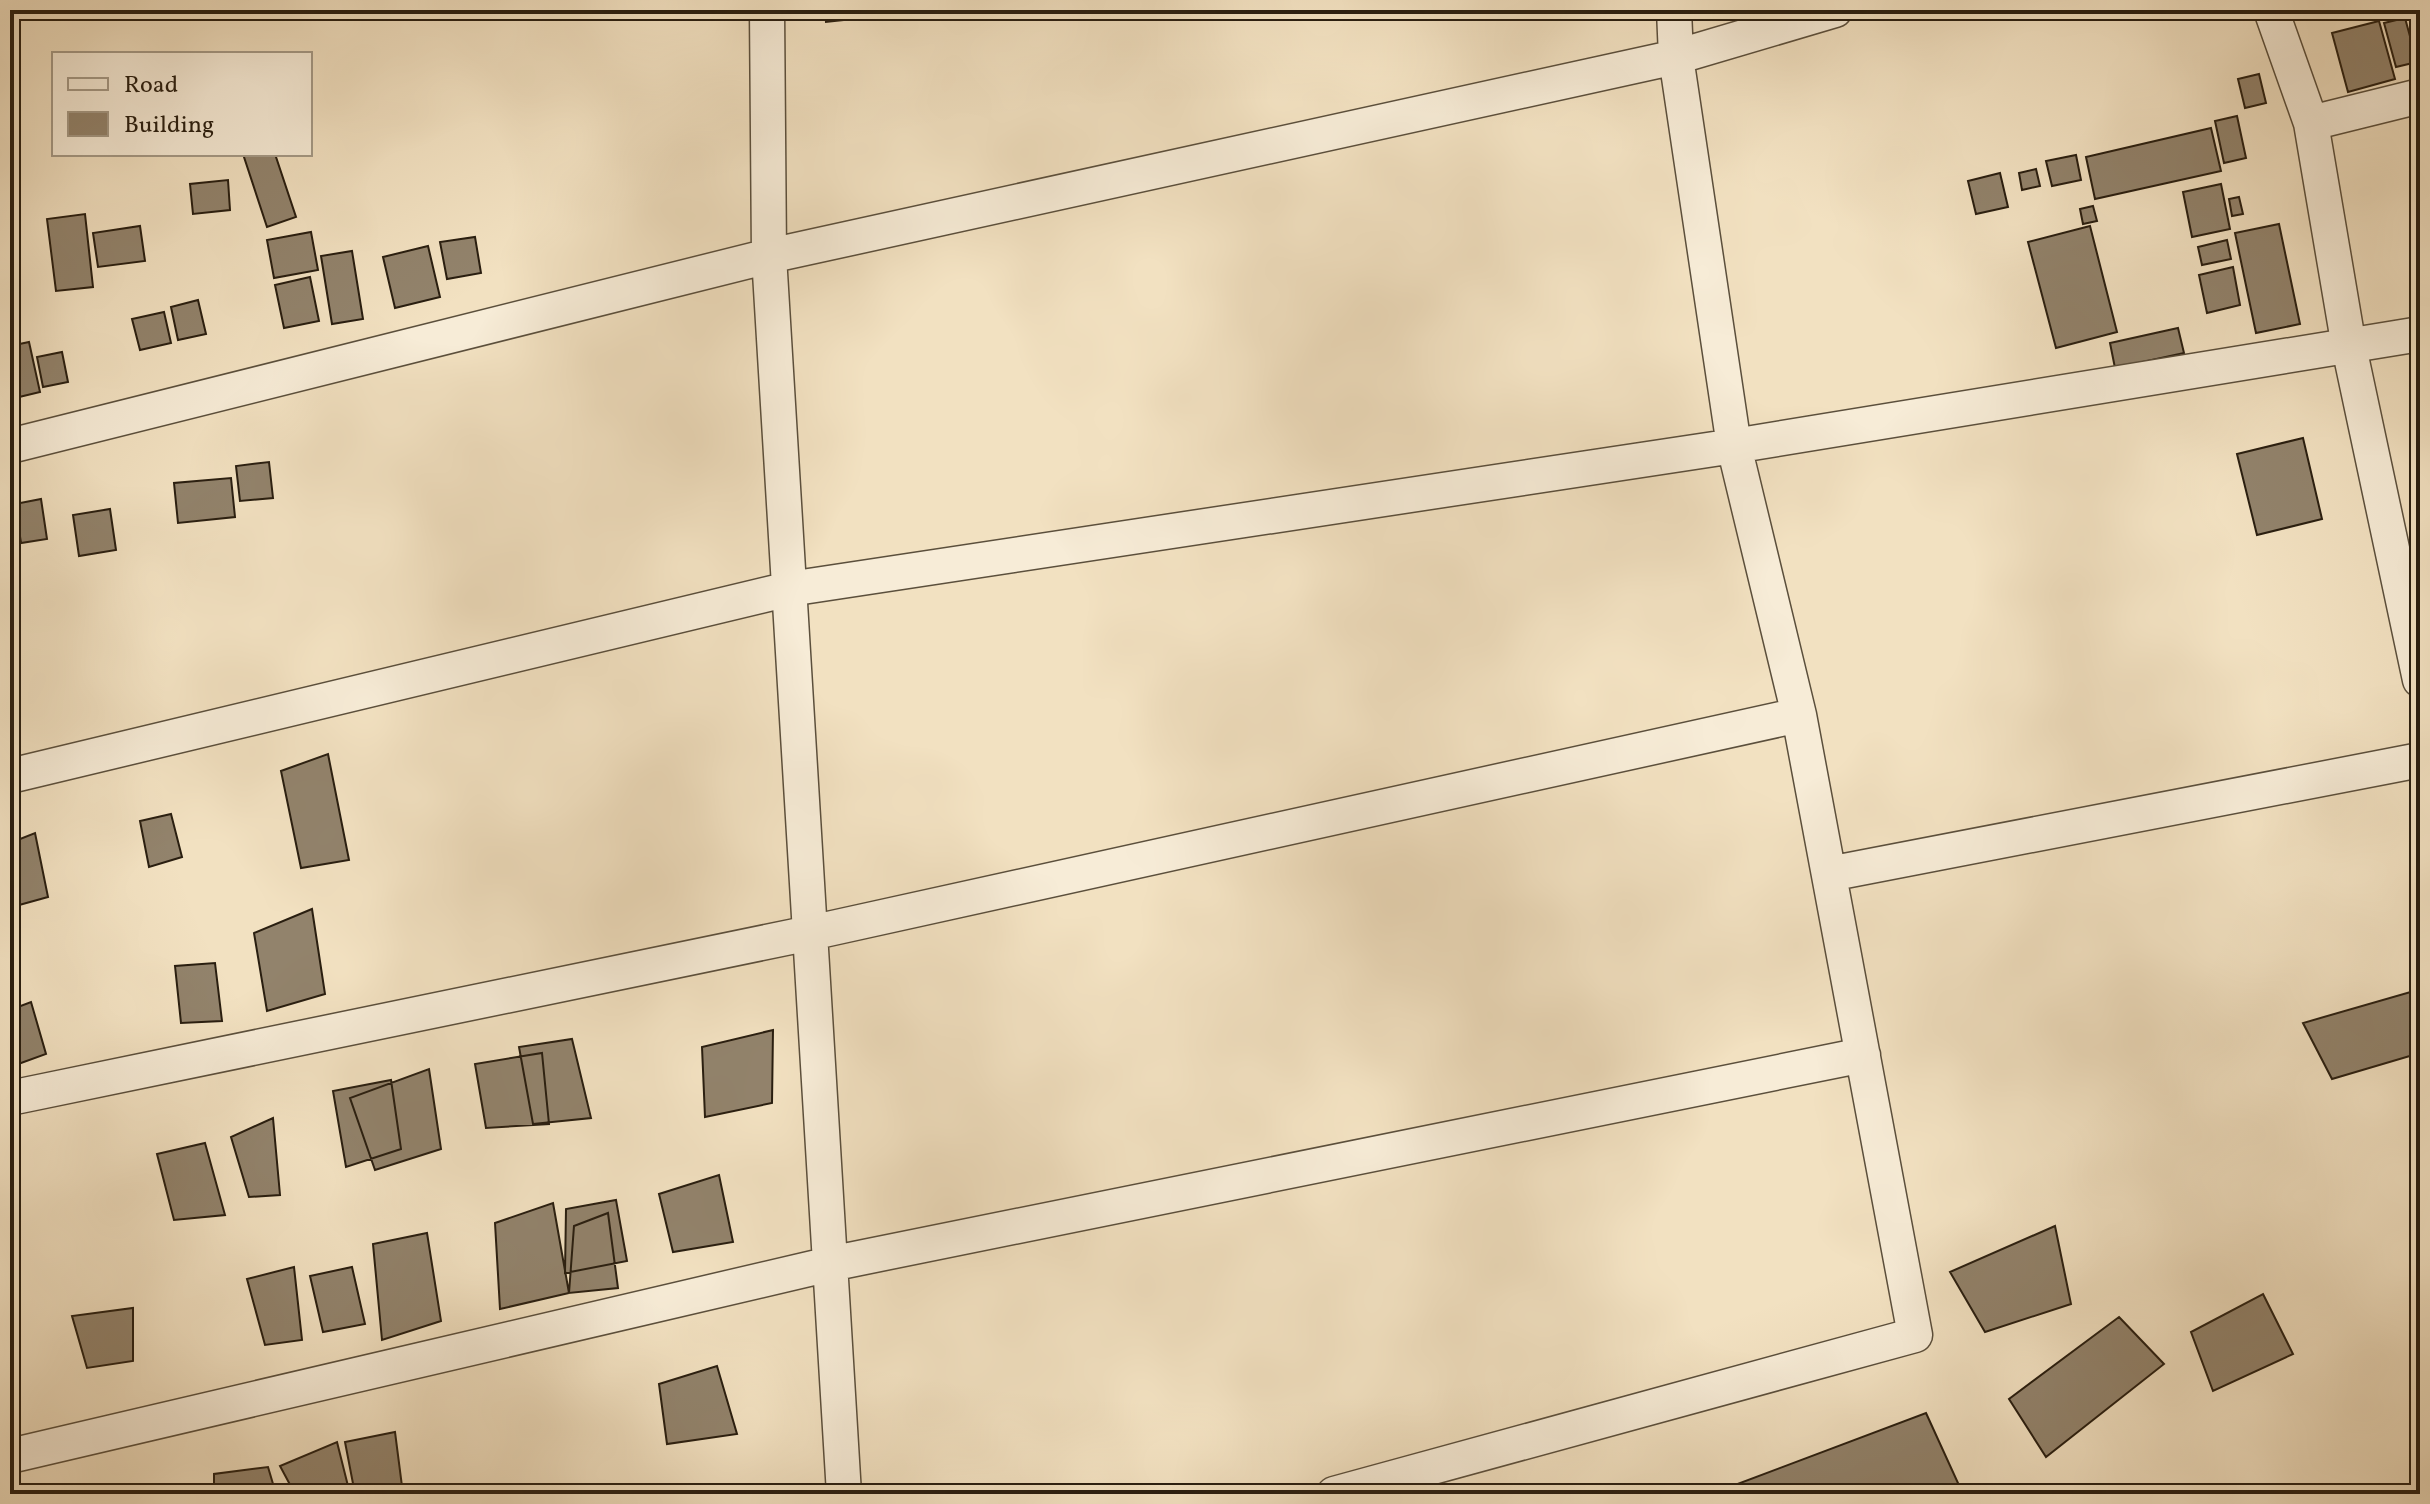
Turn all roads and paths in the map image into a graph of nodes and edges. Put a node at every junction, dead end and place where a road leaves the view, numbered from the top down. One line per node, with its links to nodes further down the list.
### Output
1 (767, 10): 8 (street)
2 (1674, 10): 5 (street)
3 (1835, 10): 5 (street)
4 (2271, 10): 7 (street)
5 (1676, 57): 8 (street); 12 (street)
6 (2420, 96): 7 (street)
7 (2311, 123): 10 (street)
8 (769, 256): 11 (street); 13 (street)
9 (2420, 334): 10 (street)
10 (2349, 347): 12 (street); 14 (street)
11 (10, 446)
12 (1734, 446): 13 (street); 15 (street)
13 (789, 589): 17 (street); 19 (street)
14 (2420, 680)
15 (1799, 715): 18 (street); 19 (street)
16 (2420, 760): 18 (street)
17 (10, 776)
18 (1829, 874): 20 (street)
19 (810, 933): 21 (street); 22 (street)
20 (1863, 1055): 22 (street); 25 (street)
21 (10, 1098)
22 (830, 1264): 23 (street); 24 (street)
23 (10, 1456)
24 (844, 1494)
25 (1334, 1494)

